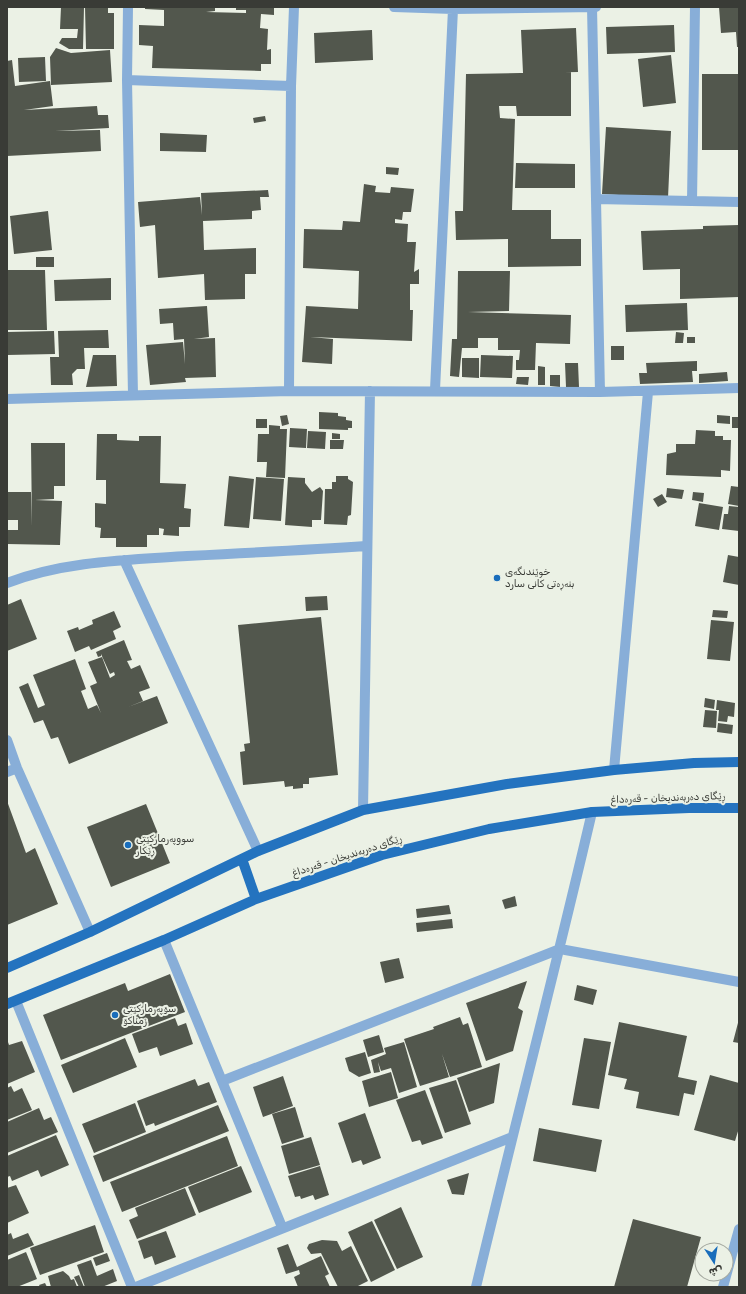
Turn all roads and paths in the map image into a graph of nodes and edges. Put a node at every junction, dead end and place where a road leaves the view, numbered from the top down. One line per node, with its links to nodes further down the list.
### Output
1 (128, 7): 8 (street)
2 (294, 7): 9 (street)
3 (394, 7): 7 (street)
4 (592, 7): 5 (street); 7 (street); 10 (street)
5 (596, 7)
6 (695, 7): 11 (street)
7 (453, 9): 15 (street)
8 (127, 80): 9 (street); 19 (street)
9 (291, 86): 16 (street)
10 (596, 199): 11 (street); 17 (street)
11 (692, 201): 12 (street)
12 (739, 202)
13 (739, 388): 18 (street)
14 (370, 390): 15 (street); 16 (street); 21 (street)
15 (435, 390): 17 (street)
16 (289, 391): 19 (street)
17 (600, 392): 18 (street)
18 (648, 392): 27 (street)
19 (133, 395): 20 (street)
20 (7, 399)
21 (366, 546): 22 (street); 30 (street)
22 (124, 560): 23 (street); 32 (street)
23 (7, 583)
24 (7, 740): 26 (street)
25 (739, 762): 27 (main road)
26 (18, 768): 28 (street); 35 (street)
27 (614, 770): 30 (main road)
28 (7, 772)
29 (739, 808): 31 (main road, ڕێگای دەربەندیخان - قەرەداغ)
30 (363, 810): 32 (main road)
31 (592, 812): 34 (main road, ڕێگای دەربەندیخان - قەرەداغ); 37 (street)
32 (258, 852): 33 (main road)
33 (242, 859): 34 (main road); 35 (main road)
34 (256, 899): 36 (main road, ڕێگای دەربەندیخان - قەرەداغ)
35 (90, 932): 38 (main road)
36 (164, 940): 40 (main road, ڕێگای دەربەندیخان - قەرەداغ); 41 (street)
37 (560, 949): 39 (street); 41 (street); 42 (street)
38 (7, 968)
39 (739, 982)
40 (12, 1002): 45 (street)
41 (222, 1081): 43 (street)
42 (512, 1137): 43 (street); 47 (street)
43 (282, 1227): 46 (street)
44 (739, 1229): 48 (street)
45 (132, 1287)
46 (136, 1287)
47 (476, 1287)
48 (723, 1287)

